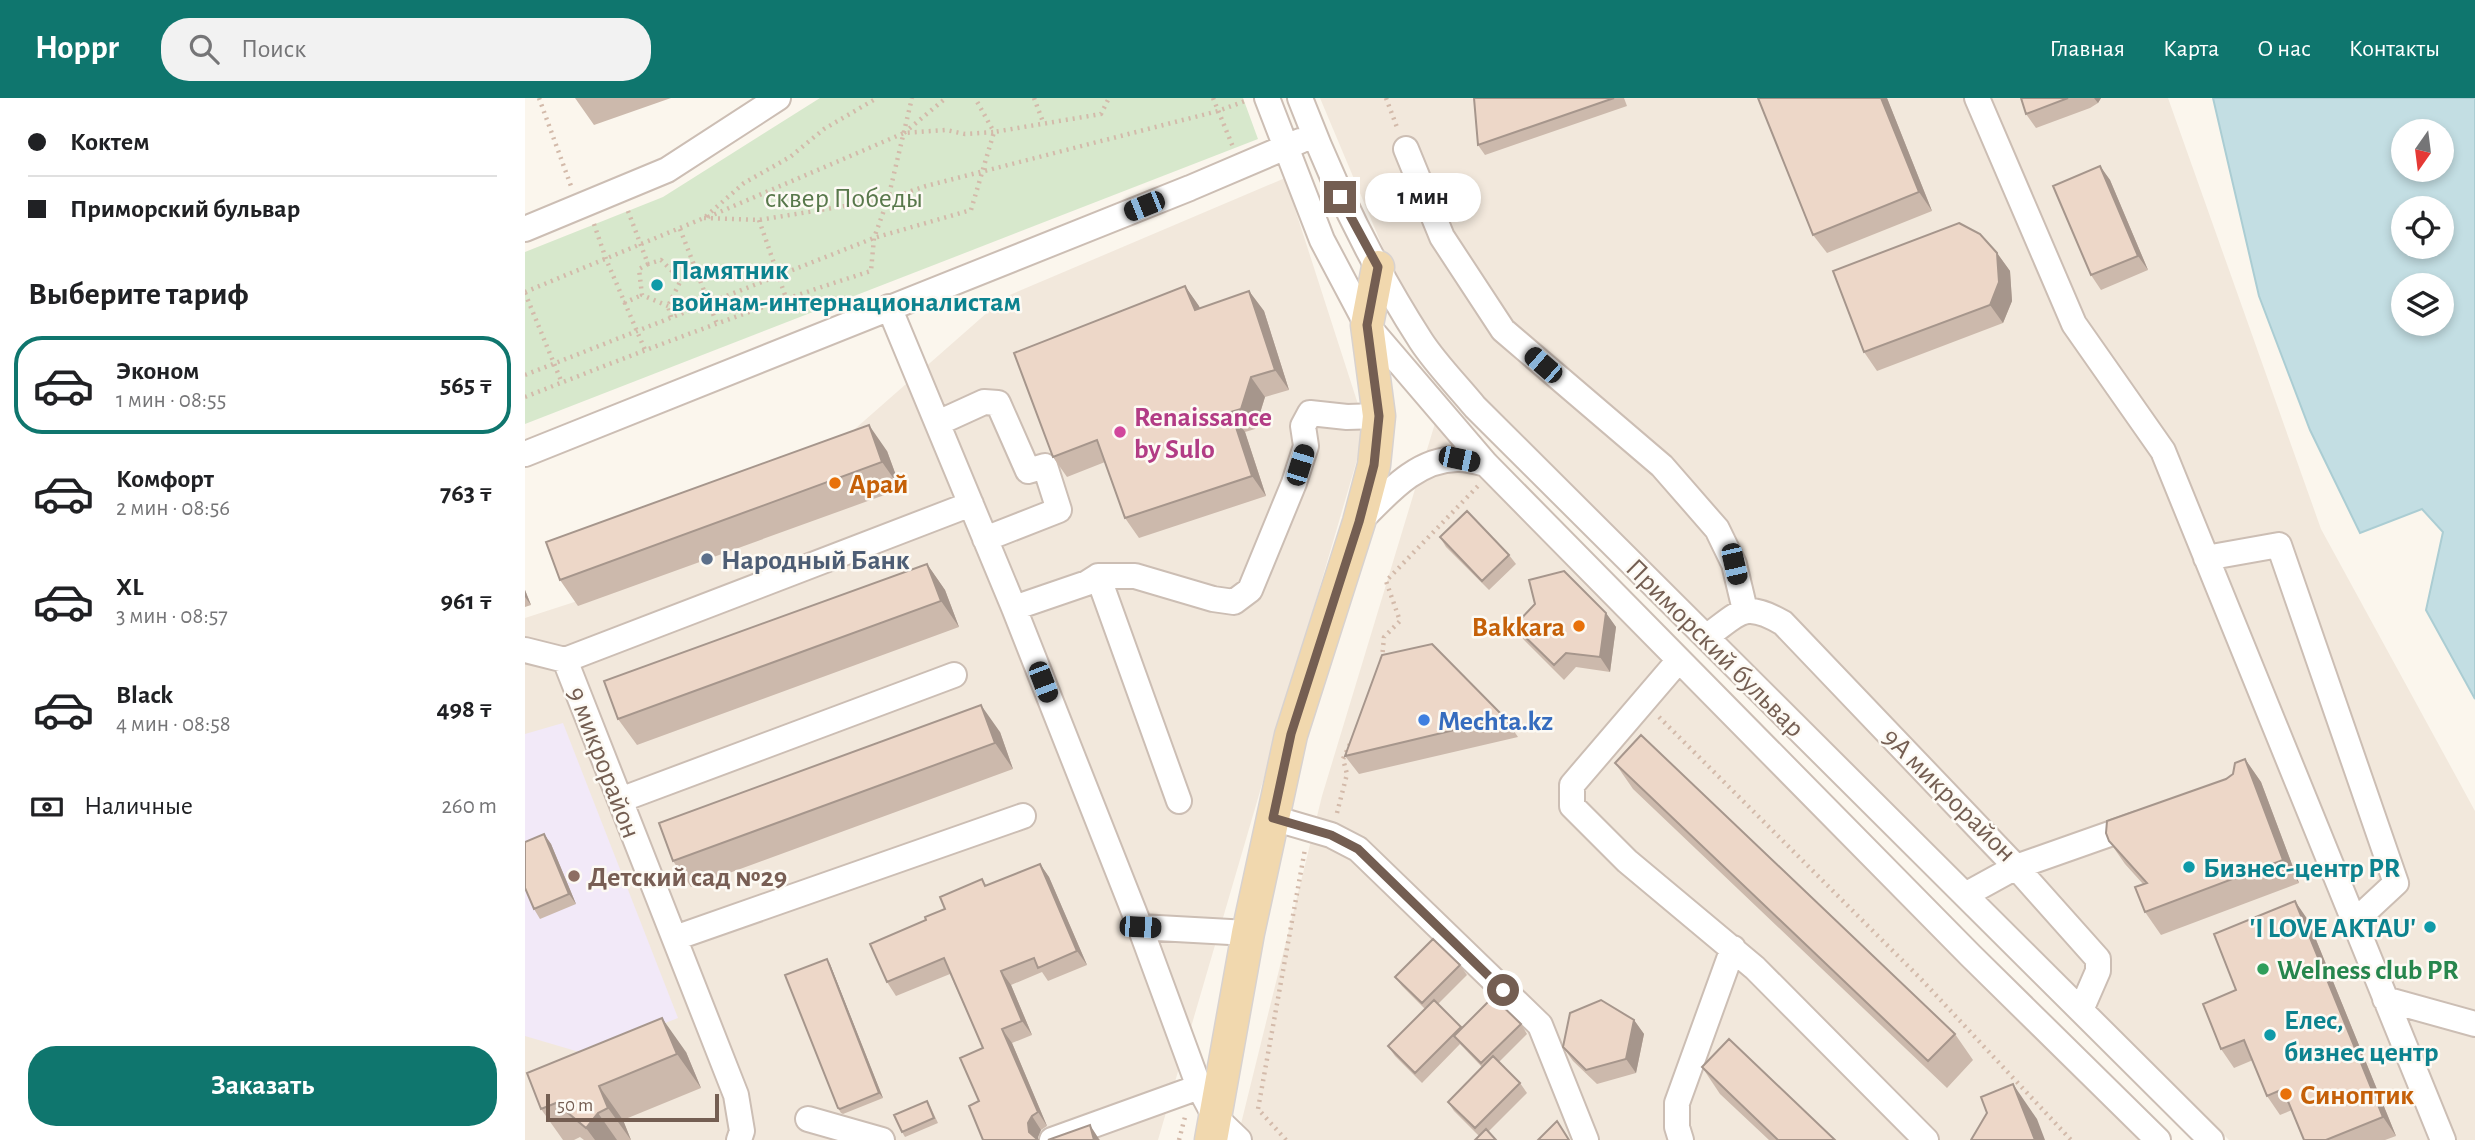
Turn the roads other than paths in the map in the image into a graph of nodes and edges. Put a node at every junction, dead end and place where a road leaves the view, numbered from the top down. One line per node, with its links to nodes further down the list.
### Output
1 (778, 98): 8 (street)
2 (1267, 98): 6 (street, Приморский бульвар)
3 (1300, 98): 5 (street, Приморский бульвар)
4 (1977, 98): 19 (street)
5 (1314, 136): 6 (street); 9 (street, Приморский бульвар)
6 (1286, 146): 10 (street); 11 (street, Приморский бульвар)
7 (1406, 149): 22 (street)
8 (525, 229)
9 (1378, 267): 11 (main road); 23 (street, Приморский бульвар)
10 (889, 307): 13 (street); 14 (street)
11 (1367, 325): 12 (main road); 15 (street, Приморский бульвар)
12 (1379, 416): 17 (main road); 20 (street)
13 (937, 423): 16 (street); 18 (street)
14 (525, 454)
15 (1486, 464): 17 (street); 26 (street, Приморский бульвар)
16 (971, 504): 18 (street); 25 (street)
17 (1359, 522): 32 (main road)
18 (985, 539): 21 (street)
19 (2206, 558): 35 (street); 35 (street)
20 (1098, 576): 21 (street); 29 (street)
21 (1014, 608): 36 (street)
22 (1745, 610): 23 (street); 33 (street, 9А микрорайон)
23 (1706, 637): 34 (street, Приморский бульвар)
24 (525, 650): 25 (street, 9 микрорайон)
25 (565, 660): 28 (street, 9 микрорайон)
26 (1679, 660): 39 (street); 53 (street, Приморский бульвар)
27 (954, 675): 28 (street)
28 (620, 800): 38 (street, 9 микрорайон)
29 (1179, 801)
30 (1023, 816): 38 (street)
31 (2159, 816): 33 (street, 9А микрорайон)
32 (1273, 818): 37 (main road); 50 (street)
33 (2016, 867): 34 (street); 41 (street)
34 (1965, 895): 41 (street, Приморский бульвар)
35 (2354, 922): 40 (street)
36 (1140, 927): 37 (street); 43 (street)
37 (1248, 933): 45 (main road)
38 (675, 938): 46 (street, 9 микрорайон)
39 (1733, 948): 51 (street); 52 (street)
40 (2385, 999): 42 (street); 55 (street)
41 (2081, 1010): 54 (street, Приморский бульвар)
42 (2475, 1024)
43 (1199, 1087): 45 (street); 48 (street)
44 (808, 1119): 47 (street)
45 (1204, 1123): 49 (street)
46 (739, 1140)
47 (882, 1140)
48 (1052, 1140)
49 (1239, 1140)
50 (1586, 1140)
51 (1681, 1140)
52 (1926, 1140)
53 (2158, 1140)
54 (2211, 1140)
55 (2443, 1140)

